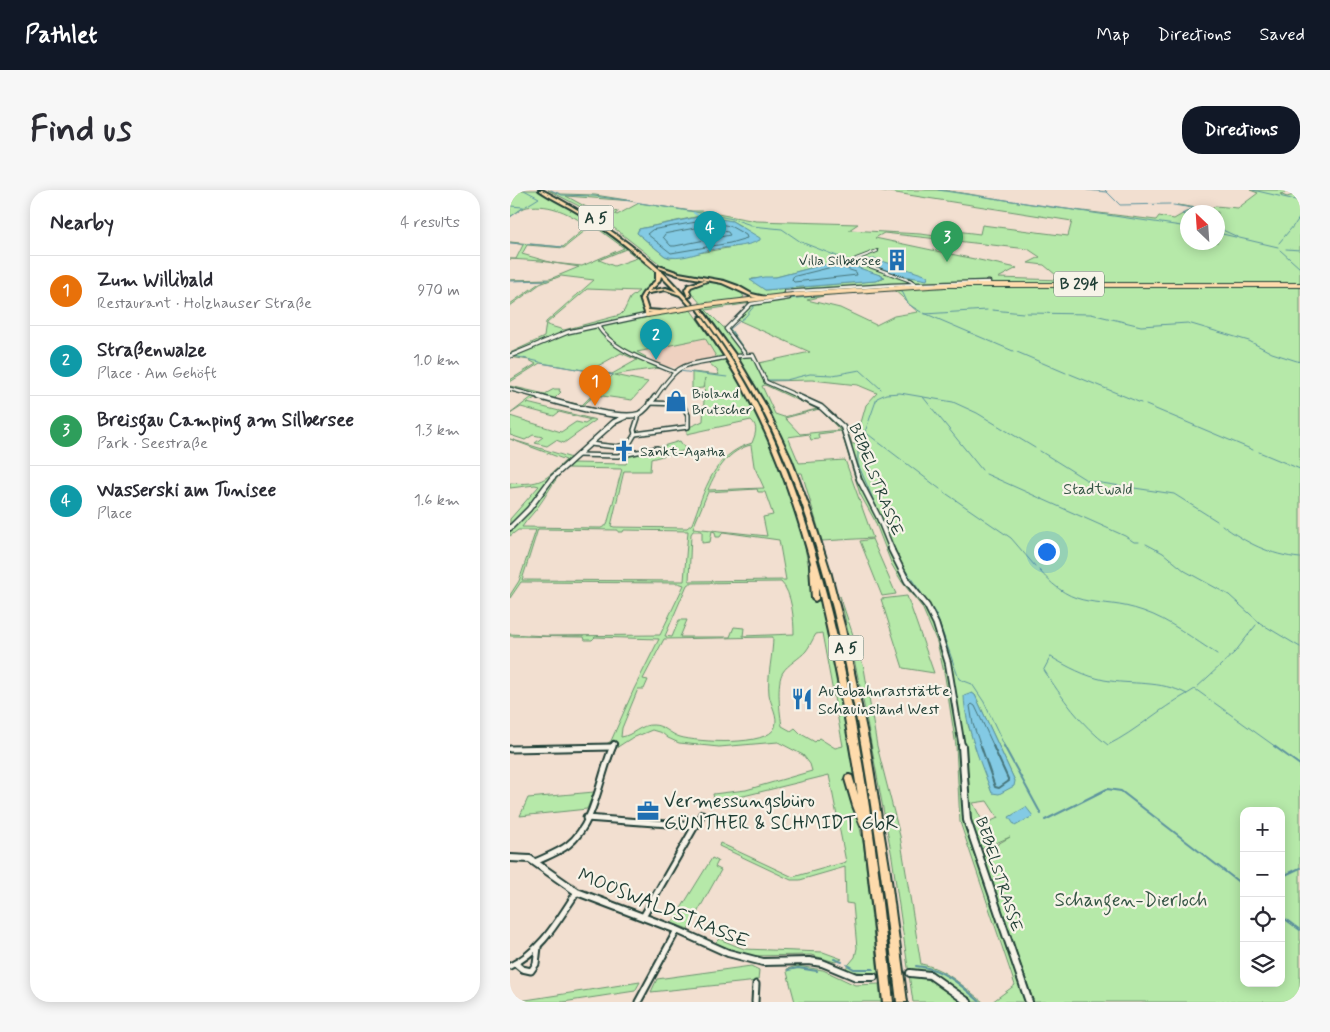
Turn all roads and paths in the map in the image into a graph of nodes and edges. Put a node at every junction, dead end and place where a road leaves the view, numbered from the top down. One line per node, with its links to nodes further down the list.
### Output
1 (540, 190): 4 (highway, A 5)
2 (546, 190): 4 (highway, A 5)
3 (877, 251): 7 (street)
4 (659, 268): 5 (highway, A 5); 11 (highway); 12 (highway, A 5); 13 (highway, A 5)
5 (721, 281): 13 (highway); 14 (highway)
6 (989, 282): 7 (street)
7 (915, 284): 9 (street)
8 (1300, 285): 10 (main road, B 294)
9 (784, 294): 10 (main road, B 294, bridge); 15 (main road, B 294)
10 (791, 295): 20 (street)
11 (643, 296): 12 (highway); 18 (highway)
12 (682, 296): 16 (highway, A 5)
13 (688, 296): 16 (highway, A 5)
14 (748, 297): 15 (highway); 17 (main road, bridge)
15 (763, 297)
16 (695, 307): 36 (highway, A 5); 57 (highway, A 5)
17 (662, 312): 18 (highway)
18 (649, 313): 19 (main road)
19 (597, 325): 21 (main road); 24 (street)
20 (745, 354): 22 (street); 59 (street, BEBELSTRASSE)
21 (511, 355)
22 (738, 356)
23 (724, 358): 24 (street)
24 (673, 371): 26 (street)
25 (510, 389): 27 (street)
26 (650, 403): 28 (street); 31 (street)
27 (614, 414): 29 (street); 30 (street)
28 (636, 415): 29 (street); 31 (street)
29 (626, 416): 30 (street)
30 (614, 422): 32 (street)
31 (635, 434): 32 (street)
32 (590, 444): 34 (street)
33 (657, 448): 34 (street)
34 (578, 455): 35 (street)
35 (510, 528)
36 (814, 560): 37 (highway); 43 (highway, A 5)
37 (815, 599)
38 (510, 749): 41 (street, MOOSWALDSTRASSE)
39 (849, 779): 43 (highway)
40 (702, 814): 42 (street)
41 (586, 818): 42 (street); 45 (street, MOOSWALDSTRASSE)
42 (696, 826): 47 (street)
43 (868, 833): 56 (highway, A 5)
44 (510, 858): 45 (street)
45 (537, 861): 46 (street, MOOSWALDSTRASSE)
46 (576, 892): 47 (street, MOOSWALDSTRASSE); 49 (street)
47 (643, 917): 48 (street, MOOSWALDSTRASSE)
48 (677, 930): 52 (street, MOOSWALDSTRASSE); 54 (street)
49 (538, 947): 50 (street); 50 (street)
50 (513, 965)
51 (910, 973): 58 (street)
52 (874, 977)
53 (756, 984): 55 (street)
54 (638, 1002)
55 (755, 1002)
56 (888, 1002)
57 (902, 1002)
58 (968, 1002)
59 (1029, 1002)

